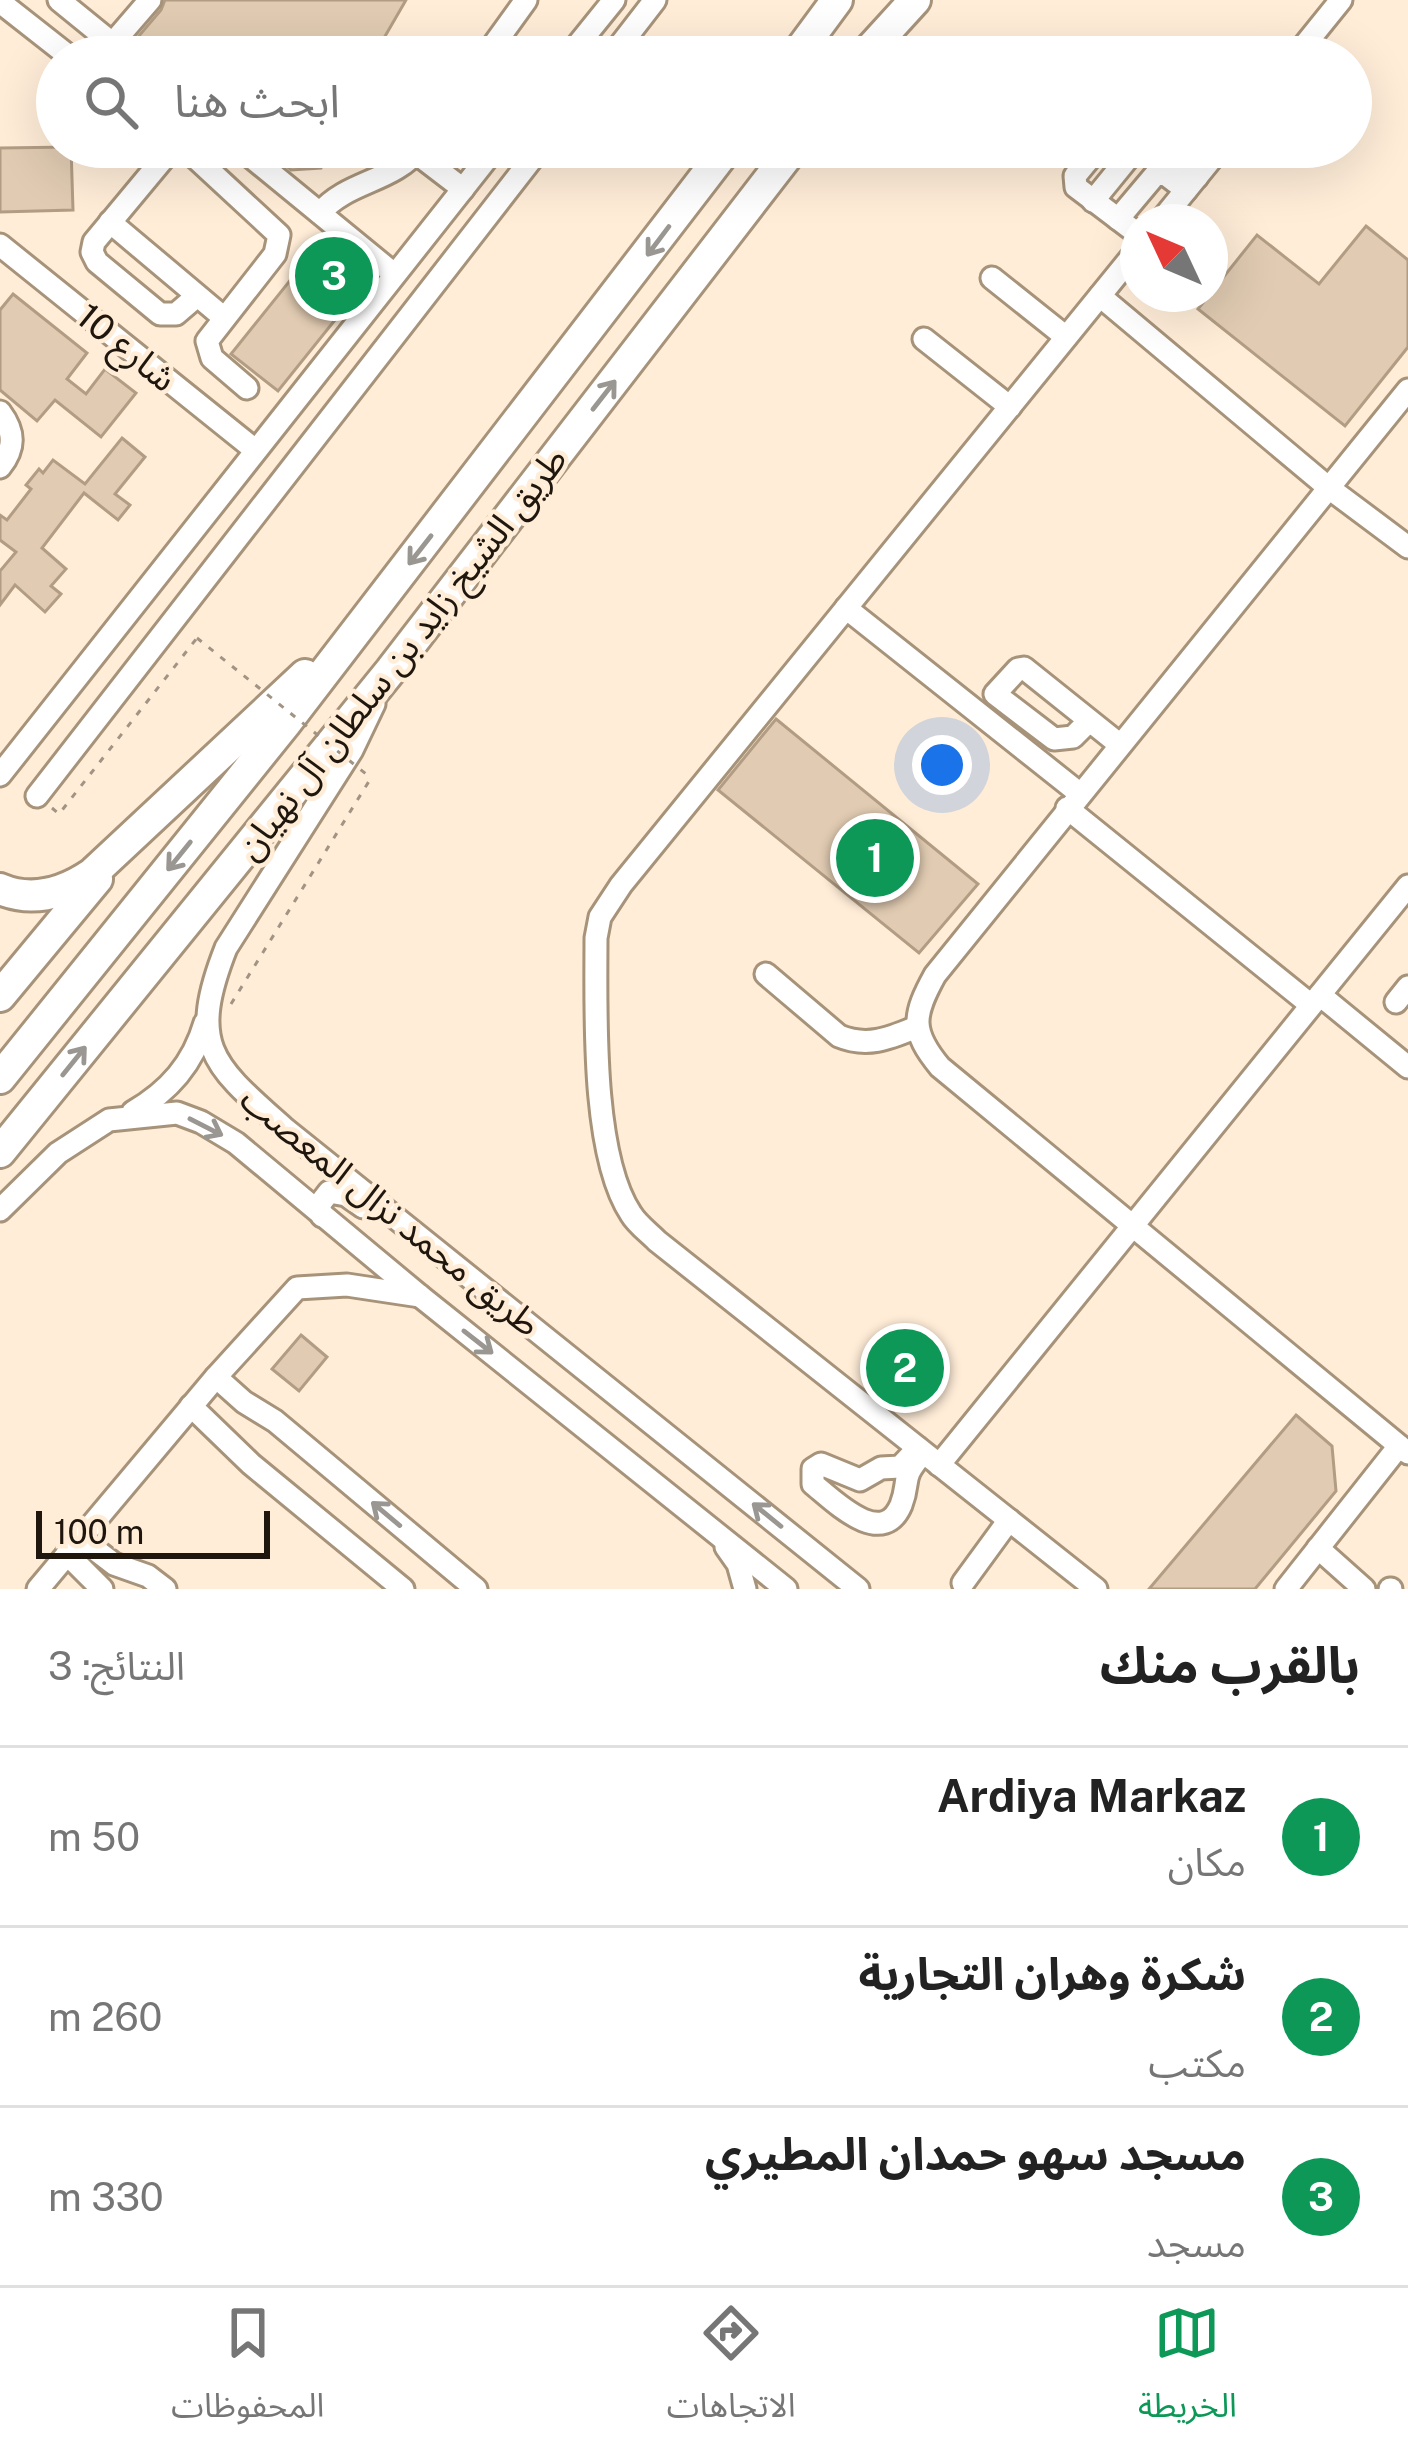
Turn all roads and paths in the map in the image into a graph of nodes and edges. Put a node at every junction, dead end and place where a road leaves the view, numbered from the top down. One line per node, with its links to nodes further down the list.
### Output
1 (59, 0): 12 (street)
2 (150, 0): 13 (street)
3 (526, 0): 14 (street)
4 (614, 0): 15 (street)
5 (656, 0): 16 (street)
6 (837, 0): 17 (highway)
7 (902, 0): 18 (highway)
8 (916, 0): 19 (highway)
9 (1341, 0): 20 (street)
10 (0, 2): 11 (street)
11 (43, 36)
12 (103, 36)
13 (128, 36)
14 (500, 36)
15 (585, 36)
16 (628, 36)
17 (810, 36)
18 (877, 36)
19 (882, 36)
20 (1312, 36)
21 (156, 168): 40 (street)
22 (208, 168): 49 (street)
23 (264, 168): 38 (street)
24 (398, 168): 38 (street)
25 (439, 168): 35 (street)
26 (480, 168): 35 (street)
27 (525, 168): 43 (street)
28 (712, 168): 61 (highway, طريق الشيخ زايد بن سلطان آل نهيان, one-way to 61)
29 (778, 168): 62 (highway, طريق الشيخ زايد بن سلطان آل نهيان, one-way to 29)
30 (1084, 168): 36 (street)
31 (1120, 168): 36 (street)
32 (1183, 168): 34 (street)
33 (1204, 168): 34 (street)
34 (1192, 183): 37 (street); 39 (street)
35 (463, 189): 41 (street)
36 (1093, 201): 39 (street)
37 (1175, 204)
38 (320, 213): 45 (street)
39 (1118, 219)
40 (110, 223): 47 (street); 47 (street)
41 (427, 234): 43 (street); 45 (street)
42 (0, 245): 56 (street, شارع 10)
43 (456, 256): 68 (street)
44 (1120, 271): 48 (street)
45 (394, 274): 56 (street)
46 (992, 278): 50 (street)
47 (197, 296): 49 (street)
48 (1100, 296): 50 (street); 58 (street)
49 (223, 317): 52 (street)
50 (1066, 337): 54 (street)
51 (925, 340): 54 (street)
52 (247, 388)
53 (1408, 390): 58 (street)
54 (1010, 407): 60 (street)
55 (0, 412): 57 (street)
56 (254, 449): 67 (street)
57 (0, 467)
58 (1328, 488): 59 (street); 66 (street)
59 (1408, 547)
60 (846, 608): 64 (street); 94 (street)
61 (366, 620): 71 (highway); 81 (highway, طريق الشيخ زايد بن سلطان آل نهيان, one-way to 81)
62 (391, 670): 78 (street); 83 (highway, طريق الشيخ زايد بن سلطان آل نهيان, one-way to 62)
63 (995, 694): 64 (street); 65 (street); 65 (street)
64 (979, 713): 69 (street)
65 (1089, 721): 66 (street)
66 (1119, 745): 69 (street)
67 (0, 775)
68 (37, 796)
69 (1073, 801): 76 (street); 79 (street)
70 (58, 814): 77 (path, bridge)
71 (148, 820): 72 (highway); 75 (highway)
72 (0, 889)
73 (1404, 900): 76 (street)
74 (766, 974): 79 (street)
75 (0, 996)
76 (1316, 1000): 80 (street); 86 (street)
77 (231, 1003)
78 (207, 1016): 82 (street); 87 (street, طريق محمد نزال المعصب)
79 (917, 1027): 86 (street)
80 (1408, 1067)
81 (0, 1078)
82 (110, 1120): 84 (street, طريق محمد نزال المعصب); 85 (street, طريق محمد نزال المعصب, one-way to 85)
83 (0, 1152)
84 (0, 1210)
85 (322, 1216): 87 (street); 88 (street, طريق محمد نزال المعصب)
86 (1131, 1228): 93 (street); 94 (street)
87 (486, 1293): 108 (street, طريق محمد نزال المعصب, one-way to 87)
88 (420, 1296): 89 (street); 96 (street, طريق محمد نزال المعصب, one-way to 96)
89 (216, 1377): 90 (street); 91 (street)
90 (190, 1406): 92 (street); 97 (street)
91 (257, 1410): 92 (street); 105 (street, one-way to 91)
92 (230, 1443): 104 (street)
93 (1404, 1449): 98 (street)
94 (927, 1455): 94 (street); 95 (street)
95 (1010, 1520): 100 (street); 109 (street)
96 (715, 1531): 106 (street); 107 (street, طريق محمد نزال المعصب)
97 (74, 1546): 99 (street); 101 (street); 102 (street)
98 (1318, 1548): 110 (street); 111 (street)
99 (125, 1568): 102 (street); 103 (street)
100 (963, 1583)
101 (38, 1589)
102 (104, 1589)
103 (165, 1589)
104 (403, 1589)
105 (476, 1589)
106 (745, 1589)
107 (786, 1589)
108 (858, 1589)
109 (1096, 1589)
110 (1286, 1589)
111 (1364, 1589)

